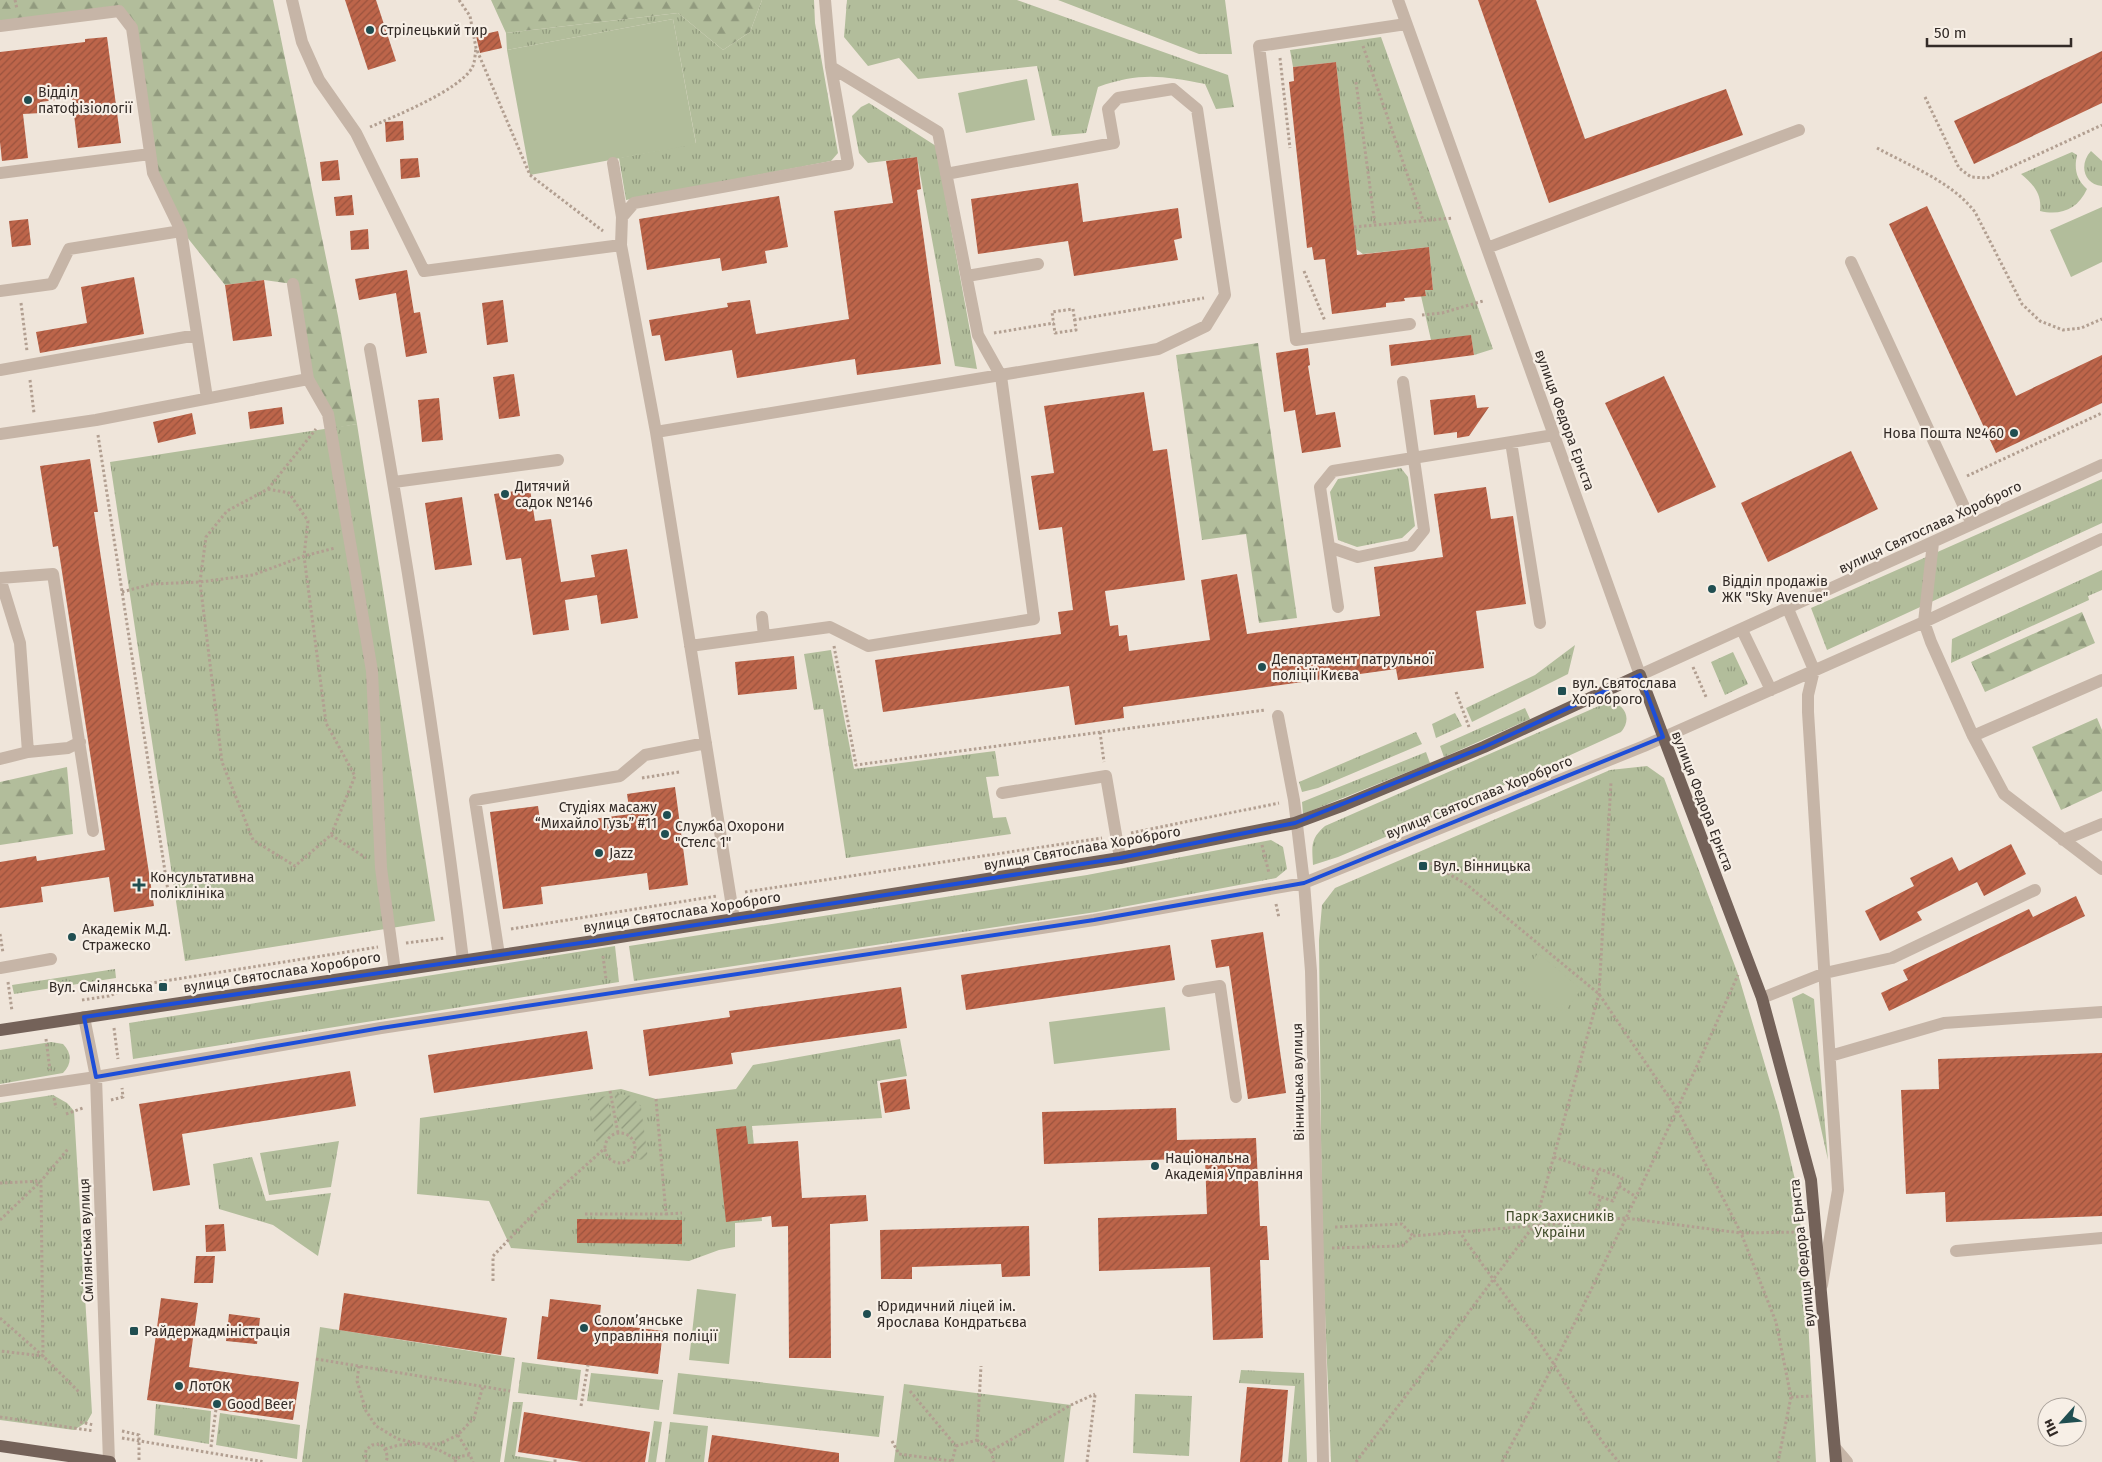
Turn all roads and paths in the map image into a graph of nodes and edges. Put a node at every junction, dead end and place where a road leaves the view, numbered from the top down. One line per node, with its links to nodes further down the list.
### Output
1 (292, 0): 15 (street)
2 (459, 0): 8 (path)
3 (825, 0): 10 (street)
4 (1398, 0): 5 (street, вулиця Федора Ернста)
5 (1406, 24): 29 (street, вулиця Федора Ернста); 40 (street)
6 (0, 26): 18 (street)
7 (1361, 40): 24 (path)
8 (476, 48): 15 (path); 28 (path)
9 (1279, 52): 17 (path)
10 (831, 67): 21 (street); 22 (street)
11 (1356, 82): 25 (path)
12 (1925, 97): 13 (path)
13 (2102, 125)
14 (1799, 130): 29 (street)
15 (356, 133): 28 (street)
16 (1877, 148): 38 (path)
17 (1290, 150)
18 (150, 154): 20 (street); 27 (street)
19 (613, 163): 22 (street)
20 (0, 172)
21 (946, 174): 33 (street); 36 (street)
22 (622, 217): 28 (street)
23 (1453, 218): 24 (path)
24 (1423, 220): 25 (path)
25 (1375, 225): 26 (path)
26 (1354, 226)
27 (181, 231): 35 (street); 43 (street)
28 (622, 246): 54 (street)
29 (1487, 248): 56 (street, вулиця Федора Ернста)
30 (1851, 262): 62 (street)
31 (1038, 264): 33 (street)
32 (1303, 267): 42 (path)
33 (967, 276): 44 (street)
34 (293, 284): 48 (street)
35 (0, 291)
36 (1226, 295): 39 (path); 47 (street)
37 (1483, 301): 40 (path)
38 (2102, 319)
39 (1074, 320): 41 (path); 41 (path)
40 (1411, 320)
41 (1054, 323): 44 (path)
42 (1327, 325)
43 (198, 334): 46 (street); 50 (street)
44 (978, 335): 47 (street)
45 (370, 349): 61 (street)
46 (0, 370)
47 (1000, 376): 54 (street); 78 (street)
48 (308, 379): 50 (street); 52 (street)
49 (1403, 382): 58 (street)
50 (207, 398): 53 (street)
51 (2102, 413): 62 (path)
52 (328, 414): 63 (path); 67 (street)
53 (96, 420): 55 (street); 72 (path)
54 (656, 432): 81 (street)
55 (0, 434)
56 (1554, 435): 57 (street); 84 (street, вулиця Федора Ернста)
57 (1511, 442): 58 (street); 77 (street)
58 (1413, 458): 68 (street); 68 (street)
59 (558, 460): 61 (street)
60 (2102, 465): 64 (street, вулиця Святослава Хороброго)
61 (394, 482): 124 (street)
62 (1953, 482): 64 (street)
63 (268, 490): 69 (path); 71 (path)
64 (1972, 524): 66 (street, вулиця Святослава Хороброго)
65 (2102, 539): 76 (street, вулиця Святослава Хороброго)
66 (1933, 543): 74 (street, вулиця Святослава Хороброго); 76 (street)
67 (350, 544): 69 (path); 114 (street)
68 (1329, 547): 73 (street)
69 (304, 556): 71 (path); 109 (path)
70 (0, 578): 94 (street); 96 (street)
71 (200, 582): 72 (path); 109 (path)
72 (122, 592): 119 (path)
73 (1338, 607)
74 (1788, 609): 79 (street, вулиця Святослава Хороброго); 83 (street)
75 (762, 617): 80 (street)
76 (1924, 622): 83 (street, вулиця Святослава Хороброго); 92 (street)
77 (1540, 623)
78 (830, 627): 80 (street); 91 (path)
79 (1742, 630): 84 (street, вулиця Святослава Хороброго); 86 (street)
80 (764, 636): 81 (street)
81 (690, 646): 95 (street)
82 (1693, 667): 88 (path)
83 (1814, 670): 86 (street, вулиця Святослава Хороброго); 132 (street)
84 (1640, 675): 93 (main road, вулиця Федора Ернста); 105 (main road, вулиця Святослава Хороброго)
85 (2102, 680): 92 (street)
86 (1771, 690): 93 (street, вулиця Святослава Хороброго)
87 (1456, 692): 90 (path)
88 (1707, 700)
89 (1278, 716): 91 (path); 103 (street, Вінницька вулиця)
90 (1470, 727)
91 (1100, 732): 99 (path)
92 (1974, 736): 111 (street)
93 (1663, 737): 116 (street, вулиця Святослава Хороброго); 138 (main road, вулиця Федора Ернста)
94 (80, 742): 96 (street); 108 (street)
95 (706, 743): 120 (street); 123 (street)
96 (28, 752): 97 (street)
97 (0, 759)
98 (679, 772): 100 (path)
99 (1106, 776): 102 (street); 110 (street)
100 (640, 779)
101 (1611, 782): 136 (path)
102 (1002, 793)
103 (1294, 800): 104 (path); 105 (street, Вінницька вулиця)
104 (1254, 809): 107 (path); 110 (path)
105 (1296, 823): 107 (main road, вулиця Святослава Хороброго); 116 (street, Вінницька вулиця)
106 (2102, 824): 111 (street)
107 (1259, 830): 112 (main road, вулиця Святослава Хороброго); 117 (path)
108 (93, 831)
109 (331, 835): 114 (path)
110 (1116, 836): 112 (street); 120 (path)
111 (2064, 840): 115 (street)
112 (1120, 858): 122 (main road, вулиця Святослава Хороброго)
113 (1430, 863): 136 (path)
114 (381, 868): 126 (street)
115 (2102, 869)
116 (1304, 883): 117 (street, вулиця Святослава Хороброго); 181 (street, Вінницька вулиця)
117 (1273, 888): 121 (path); 135 (street, вулиця Святослава Хороброго)
118 (2035, 890): 132 (street)
119 (168, 891)
120 (730, 894): 122 (street); 123 (path)
121 (1279, 918)
122 (734, 919): 125 (main road, вулиця Святослава Хороброго)
123 (495, 931): 127 (street)
124 (460, 936): 126 (path); 129 (street)
125 (601, 940): 127 (main road, вулиця Святослава Хороброго); 135 (path)
126 (391, 945): 131 (street); 137 (path)
127 (499, 955): 129 (main road, вулиця Святослава Хороброго)
128 (51, 959): 130 (street)
129 (463, 960): 131 (main road, вулиця Святослава Хороброго)
130 (0, 968)
131 (395, 971): 143 (main road, вулиця Святослава Хороброго)
132 (1825, 973): 138 (street); 147 (street)
133 (1738, 974): 157 (path)
134 (1188, 991): 154 (street)
135 (608, 992): 148 (street, вулиця Святослава Хороброго)
136 (1600, 994): 157 (path); 161 (path)
137 (109, 996): 139 (path); 143 (path)
138 (1762, 998): 185 (main road, вулиця Федора Ернста)
139 (80, 1000)
140 (22, 1009): 141 (path)
141 (6, 1012)
142 (2102, 1012): 147 (street)
143 (112, 1013): 144 (main road, вулиця Святослава Хороброго); 148 (path)
144 (84, 1017): 145 (main road, вулиця Святослава Хороброго); 149 (street, Смілянська вулиця)
145 (44, 1024): 146 (main road, вулиця Святослава Хороброго); 150 (path)
146 (0, 1030)
147 (1830, 1056): 185 (street)
148 (120, 1073): 149 (street, вулиця Святослава Хороброго); 153 (path)
149 (96, 1078): 150 (street, вулиця Святослава Хороброго); 216 (street, Смілянська вулиця)
150 (52, 1084): 151 (street, вулиця Святослава Хороброго); 156 (path)
151 (0, 1091)
152 (610, 1091): 158 (path)
153 (123, 1097)
154 (1236, 1097)
155 (656, 1098): 170 (path)
156 (56, 1108)
157 (1677, 1109): 166 (path); 177 (path)
158 (618, 1133): 159 (path); 159 (path)
159 (605, 1148): 184 (path)
160 (68, 1149): 163 (path)
161 (1554, 1157): 162 (path); 174 (path)
162 (1598, 1172): 165 (path); 167 (path)
163 (41, 1180): 164 (path); 172 (path); 188 (path)
164 (0, 1183)
165 (1619, 1186): 166 (path); 167 (path)
166 (1635, 1196): 171 (path)
167 (1601, 1197): 173 (path)
168 (682, 1213): 170 (path)
169 (584, 1214): 170 (path)
170 (666, 1214)
171 (1625, 1218): 173 (path); 177 (path); 193 (path)
172 (0, 1220)
173 (1592, 1220): 174 (path)
174 (1535, 1224): 176 (path); 183 (path)
175 (1335, 1227): 179 (path)
176 (1459, 1231): 179 (path); 183 (path)
177 (1740, 1232): 178 (path); 199 (path)
178 (1801, 1232)
179 (1414, 1236): 181 (path)
180 (2102, 1238): 182 (street)
181 (1317, 1245): 223 (street, Вінницька вулиця)
182 (1956, 1251)
183 (1493, 1281): 193 (path); 224 (path)
184 (494, 1282)
185 (1822, 1287): 209 (main road, вулиця Федора Ернста)
186 (0, 1318): 188 (path)
187 (0, 1351): 188 (path)
188 (43, 1356): 197 (path)
189 (316, 1359): 191 (path)
190 (588, 1365): 200 (path)
191 (359, 1366): 194 (path); 205 (path)
192 (981, 1366): 203 (path)
193 (1554, 1366): 225 (path); 226 (path)
194 (483, 1386): 195 (path); 202 (path)
195 (510, 1391)
196 (910, 1391): 207 (path)
197 (79, 1392)
198 (1812, 1396): 199 (path)
199 (1791, 1397): 227 (path)
200 (581, 1406)
201 (216, 1409): 208 (path)
202 (458, 1435): 205 (path); 213 (path)
203 (977, 1440): 207 (path); 211 (path)
204 (892, 1441): 215 (path)
205 (421, 1444): 210 (path); 214 (path)
206 (0, 1446): 216 (main road)
207 (956, 1446): 215 (path)
208 (211, 1447)
209 (1836, 1448): 228 (main road, вулиця Федора Ернста); 229 (street)
210 (385, 1449): 218 (path); 219 (path)
211 (991, 1451): 221 (path); 222 (path)
212 (205, 1452): 217 (path)
213 (470, 1455): 214 (path); 220 (path)
214 (455, 1460)
215 (952, 1461)
216 (109, 1462)
217 (264, 1462)
218 (367, 1462)
219 (386, 1462)
220 (473, 1462)
221 (994, 1462)
222 (1087, 1462)
223 (1323, 1462)
224 (1356, 1462)
225 (1502, 1462)
226 (1619, 1462)
227 (1778, 1462)
228 (1836, 1462)
229 (1846, 1462)

